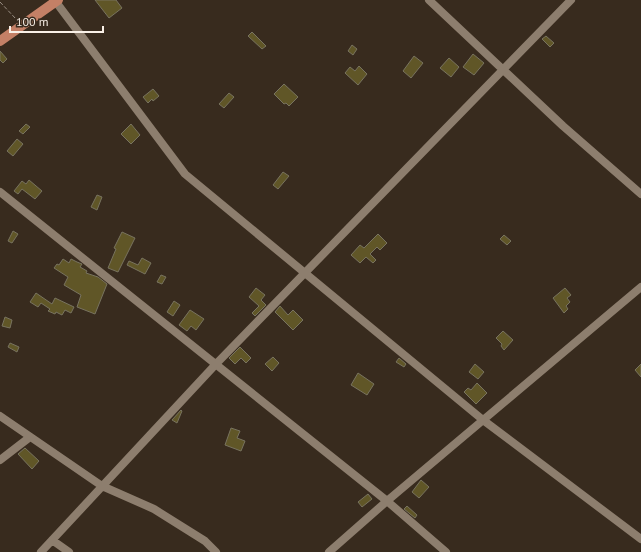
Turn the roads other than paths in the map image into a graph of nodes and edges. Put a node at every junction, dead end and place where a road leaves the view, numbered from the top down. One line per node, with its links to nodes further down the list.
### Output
1 (428, 0): 5 (street)
2 (571, 0): 5 (street)
3 (57, 1): 4 (main road); 8 (street)
4 (0, 41)
5 (504, 70): 6 (street); 8 (street)
6 (641, 194)
7 (1, 195): 10 (street)
8 (305, 273): 10 (street); 12 (street)
9 (641, 287): 12 (street)
10 (216, 364): 15 (street); 16 (street)
11 (0, 416): 13 (street)
12 (482, 420): 16 (street); 17 (street)
13 (30, 437): 14 (street); 15 (street)
14 (0, 460)
15 (102, 486): 18 (street); 21 (street)
16 (387, 500): 22 (street); 23 (street)
17 (641, 539)
18 (52, 540): 19 (street); 20 (street)
19 (41, 552)
20 (69, 552)
21 (216, 552)
22 (329, 552)
23 (446, 552)

